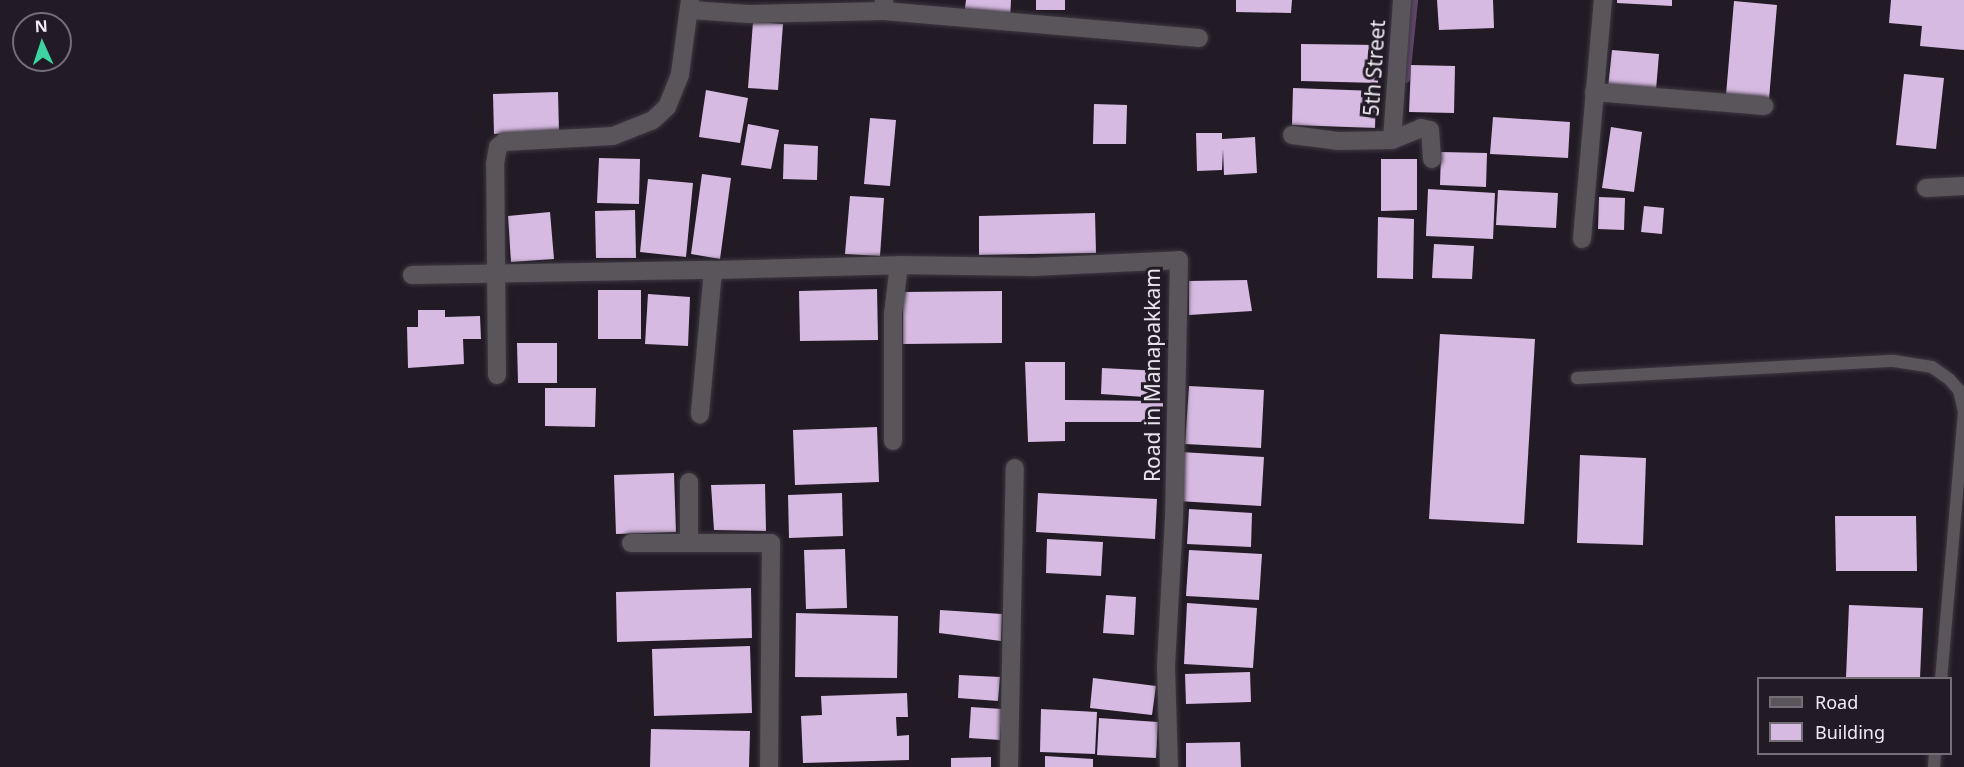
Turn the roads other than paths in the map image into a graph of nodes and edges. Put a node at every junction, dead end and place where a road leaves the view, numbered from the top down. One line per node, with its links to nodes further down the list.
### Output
1 (1402, 0): 9 (street, 5th Street)
2 (1603, 0): 6 (street)
3 (691, 5): 4 (street); 16 (street)
4 (884, 6): 5 (street)
5 (1199, 38)
6 (1594, 92): 7 (street); 13 (street)
7 (1764, 106)
8 (1292, 135): 9 (street)
9 (1392, 140): 10 (street)
10 (1432, 159)
11 (1964, 186): 12 (street)
12 (1926, 188)
13 (1581, 239)
14 (898, 265): 15 (street, Road in Manapakkam); 21 (street); 29 (street, Road in Manapakkam)
15 (713, 270): 16 (street, Road in Manapakkam); 20 (street)
16 (497, 271): 17 (street, Road in Manapakkam); 18 (street)
17 (412, 275)
18 (497, 375)
19 (1577, 378): 26 (lane)
20 (700, 414)
21 (893, 441)
22 (1015, 468): 28 (street)
23 (689, 483): 25 (street)
24 (631, 543): 25 (street)
25 (689, 543): 27 (street)
26 (1941, 677)
27 (769, 767)
28 (1009, 767)
29 (1169, 767)

